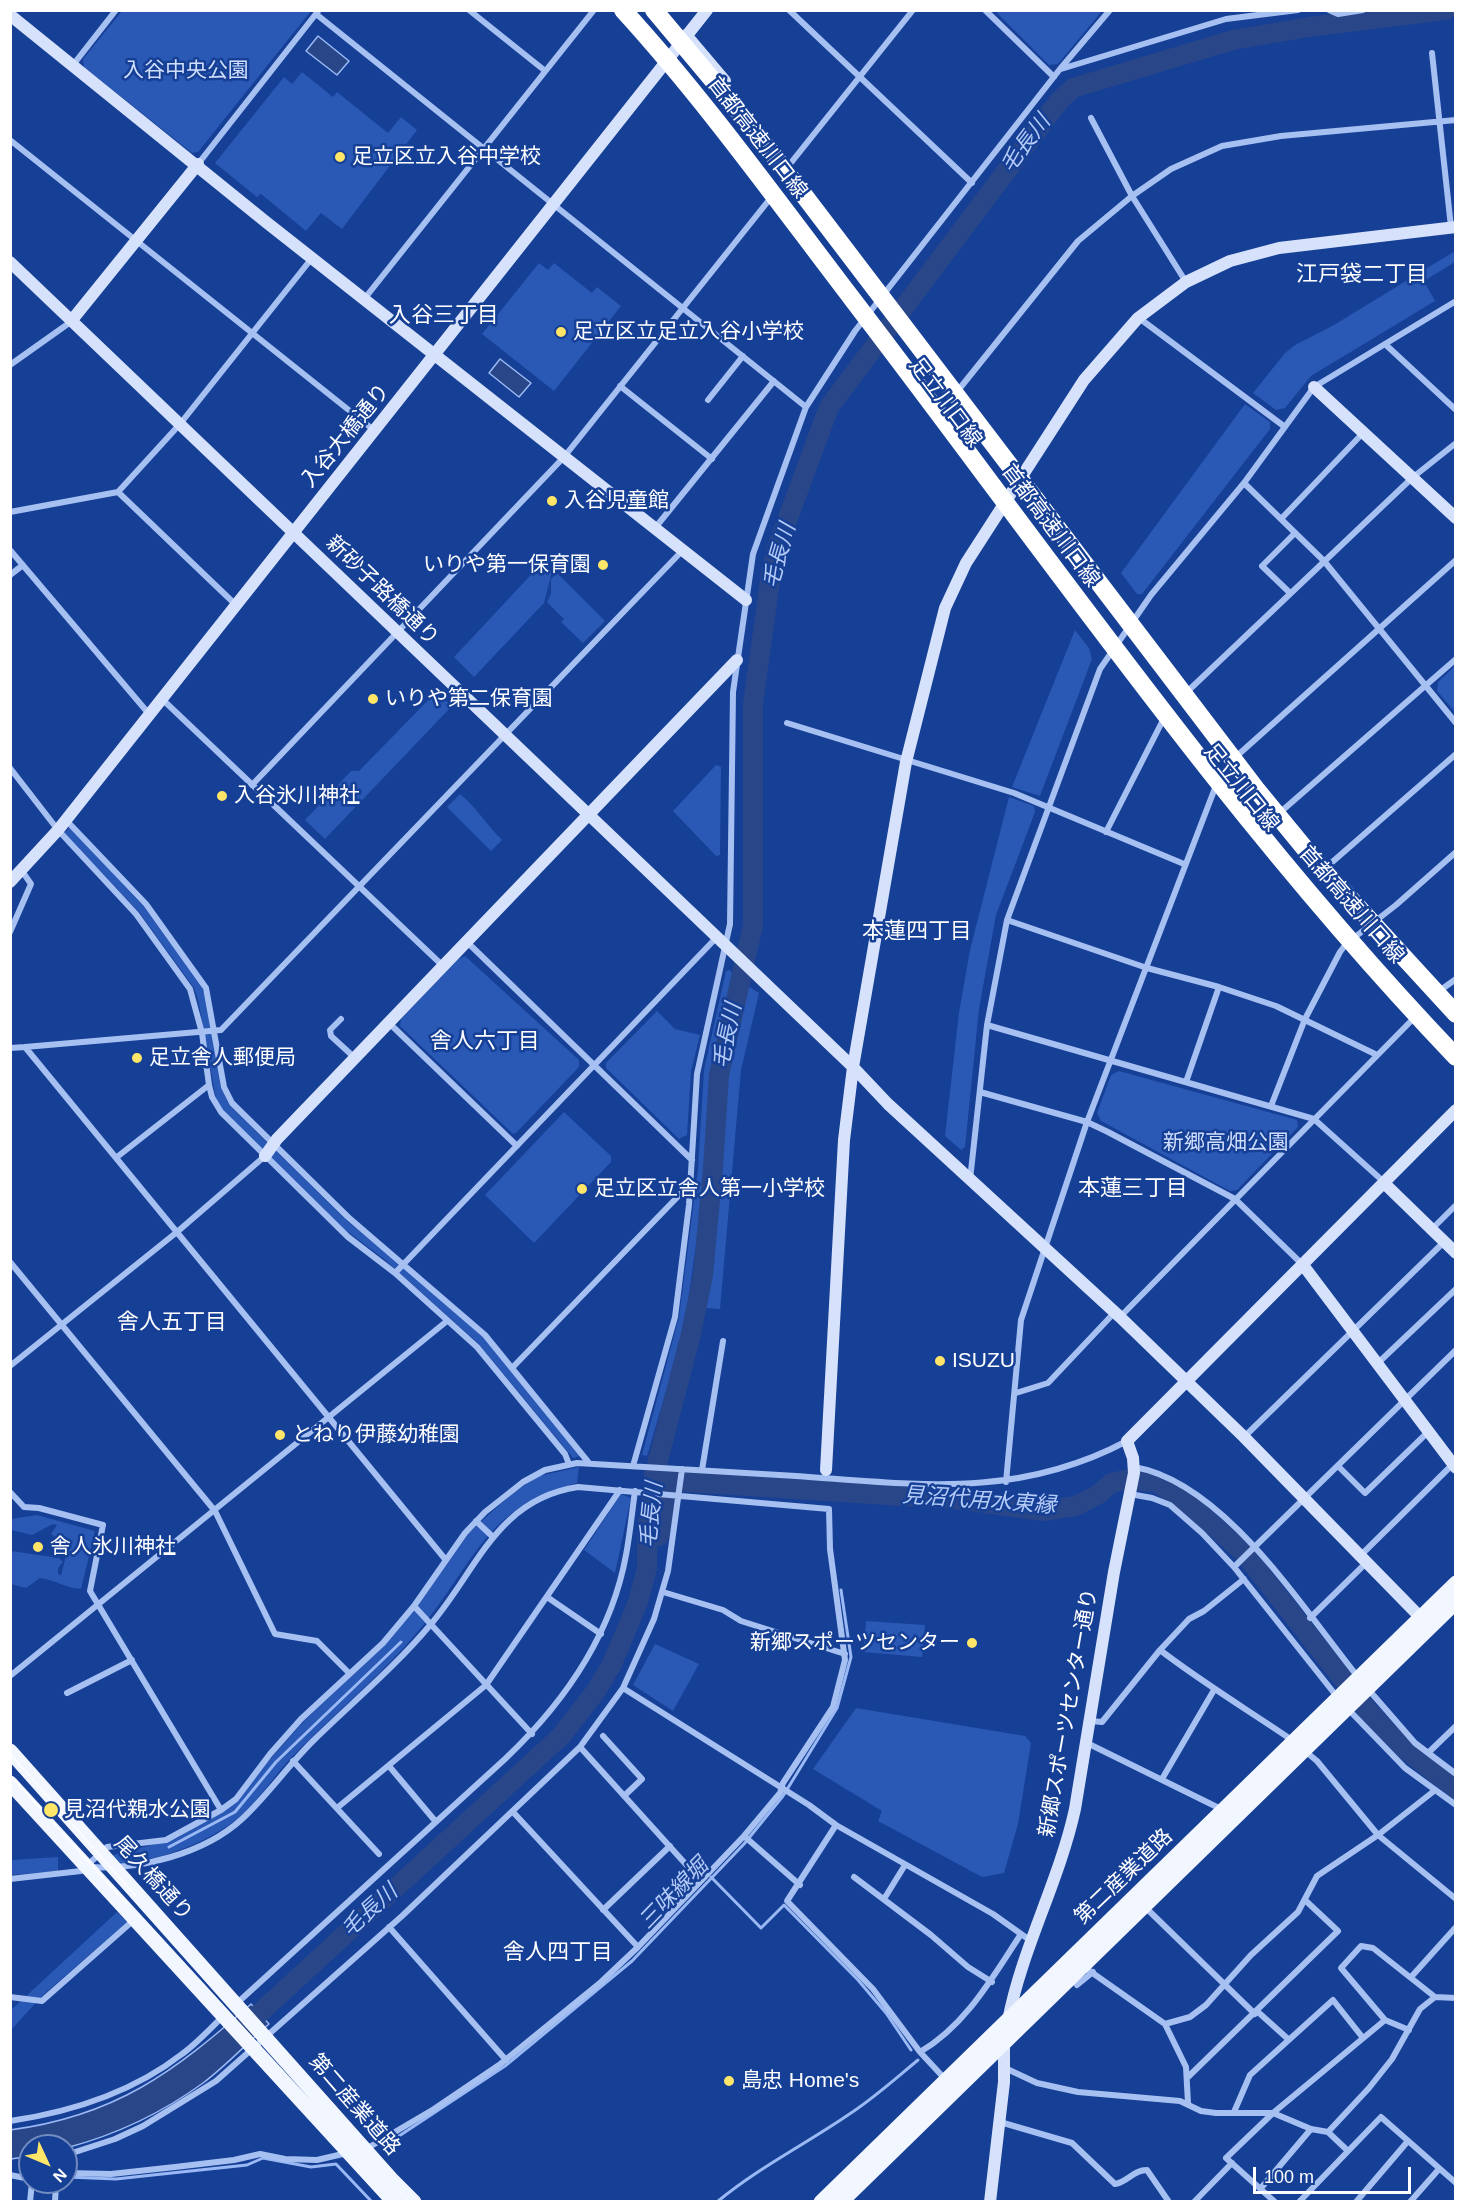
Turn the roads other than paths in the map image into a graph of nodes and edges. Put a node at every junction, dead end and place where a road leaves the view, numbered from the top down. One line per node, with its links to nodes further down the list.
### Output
1 (116, 10): 21 (street)
2 (469, 10): 24 (street)
3 (594, 10): 24 (street)
4 (614, 10): 22 (street, 足立川口線)
5 (623, 10): 56 (highway, 首都高速川口線, bridge)
6 (643, 10): 38 (highway, bridge)
7 (654, 10): 38 (highway, 首都高速川口線, bridge)
8 (665, 10): 19 (street, 足立川口線)
9 (707, 10): 19 (street, 入谷大橋通り)
10 (789, 10): 25 (street)
11 (913, 10): 25 (street)
12 (985, 10): 26 (street)
13 (1110, 10): 23 (street)
14 (1298, 10): 23 (street)
15 (1329, 10): 16 (street)
16 (1363, 10)
17 (317, 12): 31 (street); 32 (street)
18 (10, 15): 21 (street)
19 (687, 36): 22 (street, 入谷大橋通り); 33 (street, 足立川口線)
20 (1432, 53): 29 (street)
21 (73, 65): 32 (street)
22 (663, 67): 36 (street, 足立川口線); 37 (street, 入谷大橋通り)
23 (1060, 69): 26 (street)
24 (544, 70): 31 (street)
25 (859, 77): 33 (street); 34 (street)
26 (1054, 77): 34 (street)
27 (1091, 118): 35 (street)
28 (1455, 120): 29 (street)
29 (1440, 121): 35 (street); 39 (street)
30 (10, 141): 40 (street)
31 (483, 149): 37 (street); 45 (street)
32 (198, 164): 40 (street); 41 (street)
33 (790, 164): 44 (street, 足立川口線)
34 (972, 183): 44 (street)
35 (1132, 196): 43 (street); 60 (street)
36 (769, 200): 47 (street); 50 (street, 足立川口線)
37 (554, 205): 47 (street); 53 (street, 入谷大橋通り)
38 (819, 214): 118 (highway, 首都高速川口線, bridge)
39 (1453, 227): 43 (street)
40 (137, 241): 49 (street); 51 (street)
41 (313, 257): 45 (street); 51 (street)
42 (10, 262): 49 (street, 新砂子路橋通り)
43 (1186, 282): 48 (street)
44 (887, 291): 50 (street); 60 (street, 足立川口線)
45 (365, 298): 53 (street)
46 (1455, 301): 52 (street)
47 (684, 308): 54 (street); 58 (street)
48 (1138, 318): 65 (street); 71 (street)
49 (72, 320): 55 (street); 64 (street, 新砂子路橋通り)
50 (861, 323): 62 (street); 75 (street, 足立川口線)
51 (252, 333): 64 (street); 66 (street)
52 (1385, 344): 59 (street); 63 (street)
53 (435, 354): 66 (street, 入谷大橋通り); 69 (street)
54 (743, 356): 57 (street); 61 (street)
55 (10, 365)
56 (907, 370): 146 (highway, bridge); 150 (highway, 首都高速川口線, bridge)
57 (774, 381): 62 (street); 70 (street)
58 (620, 386): 69 (street); 70 (street)
59 (1314, 387): 65 (street); 67 (street)
60 (960, 388): 71 (street, 足立川口線)
61 (708, 400)
62 (806, 406): 89 (street)
63 (1455, 410)
64 (180, 424): 74 (street); 81 (street, 新砂子路橋通り)
65 (1285, 427): 73 (street)
66 (375, 431): 81 (street, 入谷大橋通り)
67 (1363, 433): 72 (street); 78 (street)
68 (1455, 443): 72 (street)
69 (564, 457): 79 (street); 93 (street)
70 (712, 459): 79 (street)
71 (1025, 472): 75 (street); 91 (street, 足立川口線)
72 (1412, 478): 77 (street); 85 (street)
73 (1244, 483): 78 (street); 91 (street)
74 (118, 492): 76 (street); 90 (street)
75 (1001, 510): 94 (street, 足立川口線); 107 (street)
76 (10, 512)
77 (1455, 518)
78 (1281, 519): 80 (street)
79 (655, 528): 83 (street)
80 (1294, 532): 85 (street); 88 (street)
81 (293, 533): 90 (street, 入谷大橋通り); 93 (street, 新砂子路橋通り)
82 (10, 550): 86 (street)
83 (683, 550): 89 (street); 104 (street)
84 (1455, 560): 92 (street)
85 (1324, 561): 88 (street); 92 (street)
86 (23, 565): 87 (street); 100 (street)
87 (10, 575)
88 (1290, 593): 98 (street)
89 (746, 600): 96 (street)
90 (236, 605): 99 (street, 入谷大橋通り)
91 (1135, 619): 94 (street); 98 (street, 足立川口線)
92 (1380, 630): 97 (street); 105 (street)
93 (397, 632): 104 (street, 新砂子路橋通り); 109 (street)
94 (1110, 654): 101 (street, 足立川口線); 111 (street)
95 (1455, 659): 97 (street)
96 (737, 660): 113 (street); 130 (street)
97 (1426, 686): 103 (street); 112 (street)
98 (1189, 690): 105 (street, 足立川口線)
99 (162, 699): 100 (street, 入谷大橋通り); 109 (street)
100 (150, 714): 114 (street, 入谷大橋通り)
101 (1162, 722): 110 (street, 足立川口線); 116 (street)
102 (786, 723): 107 (street)
103 (1455, 723)
104 (505, 736): 113 (street, 新砂子路橋通り); 123 (street)
105 (1239, 754): 112 (street, 足立川口線)
106 (1455, 754): 120 (street)
107 (906, 762): 111 (street); 155 (street)
108 (10, 768): 115 (street)
109 (252, 785): 123 (street)
110 (1215, 788): 119 (street); 129 (street, 足立川口線)
111 (1048, 806): 116 (street); 125 (street)
112 (1284, 809): 120 (street, 足立川口線)
113 (588, 815): 127 (street, 新砂子路橋通り); 128 (street)
114 (67, 819): 115 (street, 入谷大橋通り); 144 (street)
115 (55, 825): 121 (street, 入谷大橋通り); 145 (street)
116 (1106, 832): 119 (street)
117 (1455, 852): 124 (street)
118 (1311, 856): 137 (highway, 首都高速川口線, bridge); 143 (highway, bridge)
119 (1184, 864): 132 (street)
120 (1330, 864): 124 (street, 足立川口線)
121 (21, 871): 122 (street, 入谷大橋通り); 126 (street)
122 (10, 882)
123 (359, 887): 131 (street); 144 (street)
124 (1379, 919): 129 (street); 135 (street, 足立川口線)
125 (1007, 920): 132 (street); 142 (street)
126 (10, 932)
127 (716, 938): 130 (street, 新砂子路橋通り); 154 (street)
128 (466, 942): 131 (street); 154 (street)
129 (1346, 944): 139 (street); 140 (street, 足立川口線)
130 (731, 953): 155 (street, 新砂子路橋通り); 167 (street)
131 (443, 966): 141 (street)
132 (1147, 968): 134 (street); 152 (street)
133 (1455, 979): 135 (street)
134 (1219, 987): 139 (street); 156 (street)
135 (1443, 989): 136 (street, 足立川口線)
136 (1455, 1004)
137 (1455, 1014)
138 (341, 1019): 151 (street)
139 (1305, 1019): 149 (street); 159 (street)
140 (1413, 1019): 149 (street); 153 (street, 足立川口線)
141 (388, 1023): 151 (street); 164 (street)
142 (987, 1025): 152 (street); 158 (street)
143 (1455, 1026)
144 (215, 1032): 145 (street); 163 (street)
145 (202, 1033): 147 (street); 157 (street)
146 (1455, 1039)
147 (25, 1047): 148 (street); 166 (street)
148 (10, 1048)
149 (1377, 1055): 161 (street)
150 (1455, 1057)
151 (355, 1058): 163 (street)
152 (1112, 1060): 156 (street); 162 (street)
153 (1455, 1064)
154 (594, 1065): 164 (street); 167 (street)
155 (853, 1068): 168 (street, 新砂子路橋通り); 207 (street)
156 (1186, 1082): 159 (street)
157 (209, 1085): 165 (street); 166 (street)
158 (980, 1092): 162 (street); 168 (street)
159 (1271, 1106): 161 (street)
160 (1455, 1110): 169 (street)
161 (1314, 1119): 169 (street); 171 (street)
162 (1087, 1122): 171 (street); 176 (street)
163 (273, 1144): 165 (street); 179 (street)
164 (517, 1146): 179 (street)
165 (265, 1156): 174 (street); 181 (street)
166 (117, 1157): 174 (street)
167 (692, 1160): 170 (street)
168 (970, 1181): 176 (street, 新砂子路橋通り)
169 (1384, 1183): 173 (street); 180 (street)
170 (690, 1184): 191 (street); 202 (street)
171 (1235, 1199): 180 (street); 183 (street)
172 (1455, 1205): 173 (street)
173 (1431, 1229): 175 (street)
174 (177, 1232): 185 (street); 195 (street)
175 (1444, 1242): 177 (street); 186 (street)
176 (1044, 1248): 183 (street, 新砂子路橋通り); 193 (street)
177 (1455, 1252)
178 (10, 1262): 185 (street)
179 (404, 1263): 181 (street); 191 (street)
180 (1303, 1265): 186 (street); 192 (street)
181 (395, 1273): 184 (street)
182 (1455, 1288): 189 (street)
183 (1117, 1314): 192 (street, 新砂子路橋通り); 193 (street)
184 (447, 1321): 195 (street); 200 (street)
185 (62, 1324): 190 (street); 215 (street)
186 (1354, 1331): 189 (street); 197 (street)
187 (723, 1341): 204 (street)
188 (1455, 1350): 194 (street)
189 (1377, 1364): 194 (street)
190 (10, 1366)
191 (512, 1368): 199 (street)
192 (1188, 1382): 197 (street, 新砂子路橋通り); 198 (street)
193 (1016, 1393): 208 (street)
194 (1404, 1401): 196 (street); 203 (street)
195 (329, 1418): 215 (street); 219 (street)
196 (1428, 1432): 201 (street); 203 (street)
197 (1244, 1437): 214 (street, 新砂子路橋通り)
198 (1127, 1442): 205 (street, 新郷スポーツセンター通り); 208 (street)
199 (589, 1463): 200 (street); 202 (street)
200 (569, 1464): 216 (street)
201 (1455, 1465): 220 (street)
202 (633, 1466): 206 (street)
203 (1338, 1466): 214 (street)
204 (702, 1470): 206 (street); 207 (street)
205 (1134, 1470): 211 (street, 新郷スポーツセンター通り); 218 (street)
206 (682, 1472): 213 (street)
207 (826, 1474): 208 (street)
208 (1006, 1482)
209 (620, 1490): 210 (street); 217 (street); 225 (street)
210 (635, 1491): 213 (street); 232 (street)
211 (1131, 1491): 221 (street); 244 (street, 新郷スポーツセンター通り)
212 (10, 1492): 227 (street)
213 (677, 1496): 224 (street); 234 (street)
214 (1303, 1499): 218 (street); 220 (street, 新砂子路橋通り)
215 (216, 1511): 227 (street); 236 (street)
216 (476, 1521): 217 (street); 219 (street)
217 (493, 1537): 231 (street)
218 (1253, 1550): 221 (street); 229 (street)
219 (445, 1559): 228 (street)
220 (1363, 1559): 229 (street); 230 (street, 新砂子路橋通り)
221 (1234, 1567): 222 (street)
222 (1244, 1579): 233 (street); 243 (street)
223 (1455, 1583): 230 (main road, 第二産業道路)
224 (663, 1593): 234 (street); 240 (street)
225 (547, 1597): 232 (street); 238 (street)
226 (1455, 1602): 230 (main road, 第二産業道路)
227 (100, 1605): 235 (street); 237 (street)
228 (414, 1606): 231 (street); 236 (street)
229 (1310, 1618): 239 (street)
230 (1425, 1622): 239 (main road, 第二産業道路)
231 (432, 1623): 238 (street); 253 (street)
232 (601, 1634): 246 (street)
233 (1160, 1650): 241 (street); 244 (street)
234 (845, 1654): 258 (street)
235 (132, 1660): 242 (street); 263 (street)
236 (349, 1673): 263 (street)
237 (10, 1676)
238 (486, 1685): 246 (street); 254 (street)
239 (1361, 1685): 243 (main road, 第二産業道路); 252 (street)
240 (623, 1688): 250 (street); 258 (street)
241 (1214, 1690): 249 (street); 256 (street)
242 (67, 1693)
243 (1345, 1701): 249 (main road, 第二産業道路); 259 (street)
244 (1091, 1721): 248 (street, 新郷スポーツセンター通り)
245 (1455, 1726): 252 (street)
246 (532, 1734): 266 (street)
247 (603, 1736): 260 (street)
248 (1087, 1743): 256 (street); 288 (street, 新郷スポーツセンター通り)
249 (1299, 1746): 264 (main road, 第二産業道路); 268 (street); 283 (main road, 第二産業道路)
250 (580, 1747): 260 (street); 265 (street)
251 (10, 1751): 271 (main road, 尾久橋通り)
252 (1428, 1754): 255 (street)
253 (293, 1761): 262 (street); 275 (street)
254 (389, 1766): 262 (street); 266 (street)
255 (1455, 1774)
256 (1162, 1779): 264 (street)
257 (10, 1783): 274 (main road, 尾久橋通り)
258 (784, 1790): 267 (street); 269 (street)
259 (1434, 1791): 261 (street); 268 (street)
260 (624, 1796): 270 (street)
261 (1455, 1805)
262 (337, 1808): 272 (street)
263 (221, 1810): 271 (street)
264 (1223, 1810): 300 (main road, 第二産業道路)
265 (513, 1812): 284 (street); 287 (street)
266 (436, 1822): 298 (street)
267 (836, 1825): 273 (street); 279 (street)
268 (1378, 1835): 281 (street); 282 (street)
269 (744, 1836): 278 (street); 279 (street)
270 (670, 1846): 278 (street); 284 (street)
271 (101, 1852): 274 (street); 275 (main road, 尾久橋通り)
272 (379, 1854)
273 (905, 1865): 280 (street); 288 (street)
274 (86, 1867): 275 (street); 277 (street); 285 (main road, 尾久橋通り)
275 (116, 1869): 298 (main road, 尾久橋通り)
276 (854, 1876): 280 (street)
277 (10, 1879)
278 (700, 1880): 289 (street)
279 (800, 1885): 308 (street)
280 (884, 1899): 292 (street)
281 (1455, 1899)
282 (1305, 1900): 294 (street); 299 (street)
283 (1145, 1906): 290 (main road, 第二産業道路); 294 (street)
284 (603, 1910): 289 (street)
285 (135, 1919): 295 (street); 298 (main road, 尾久橋通り)
286 (1455, 1927): 291 (street)
287 (389, 1928): 306 (street); 309 (street)
288 (1026, 1938): 292 (street); 300 (street, 新郷スポーツセンター通り)
289 (638, 1947): 309 (street)
290 (1088, 1969): 293 (street); 302 (street); 307 (main road, 第二産業道路)
291 (1412, 1976): 296 (street); 301 (street)
292 (992, 1982): 308 (street)
293 (1077, 1985)
294 (1225, 1987): 299 (street); 302 (street)
295 (10, 1997)
296 (1435, 1997): 297 (street); 303 (street)
297 (1455, 1998)
298 (231, 2011): 306 (main road, 尾久橋通り); 316 (street)
299 (1256, 2013): 305 (street); 311 (street)
300 (1009, 2016): 307 (street, 新郷スポーツセンター通り); 312 (main road, 第二産業道路)
301 (1385, 2020): 303 (street); 304 (street)
302 (1165, 2024): 311 (street)
303 (1409, 2030): 319 (street)
304 (1363, 2038): 305 (street); 315 (street)
305 (1288, 2039): 314 (street)
306 (260, 2042): 321 (main road, 第二産業道路); 322 (street); 324 (main road, 第二産業道路)
307 (1003, 2043): 310 (street, 新郷スポーツセンター通り); 333 (main road, 第二産業道路)
308 (920, 2052): 312 (street)
309 (506, 2060): 321 (street)
310 (1005, 2068): 313 (street); 317 (street, 新郷スポーツセンター通り)
311 (1188, 2077): 313 (street)
312 (945, 2079): 332 (main road, 第二産業道路)
313 (1188, 2103): 314 (street)
314 (1234, 2112): 315 (street)
315 (1273, 2113): 318 (street); 325 (street)
316 (10, 2121)
317 (1000, 2122): 334 (street, 新郷スポーツセンター通り); 335 (street)
318 (1311, 2129): 319 (street); 329 (street)
319 (1328, 2132): 323 (street)
320 (1408, 2141): 323 (street); 326 (street); 339 (street)
321 (365, 2150): 324 (street); 331 (main road, 第二産業道路)
322 (78, 2151)
323 (1348, 2151): 338 (street)
324 (349, 2152): 327 (street); 330 (main road, 第二産業道路)
325 (1232, 2163): 329 (street); 336 (street)
326 (1439, 2169): 328 (street); 340 (street)
327 (78, 2173)
328 (1455, 2183)
329 (1261, 2188): 337 (street)
330 (394, 2202)
331 (414, 2202)
332 (821, 2202)
333 (841, 2202)
334 (990, 2202)
335 (1169, 2202)
336 (1194, 2202)
337 (1275, 2202)
338 (1299, 2202)
339 (1356, 2202)
340 (1410, 2202)

